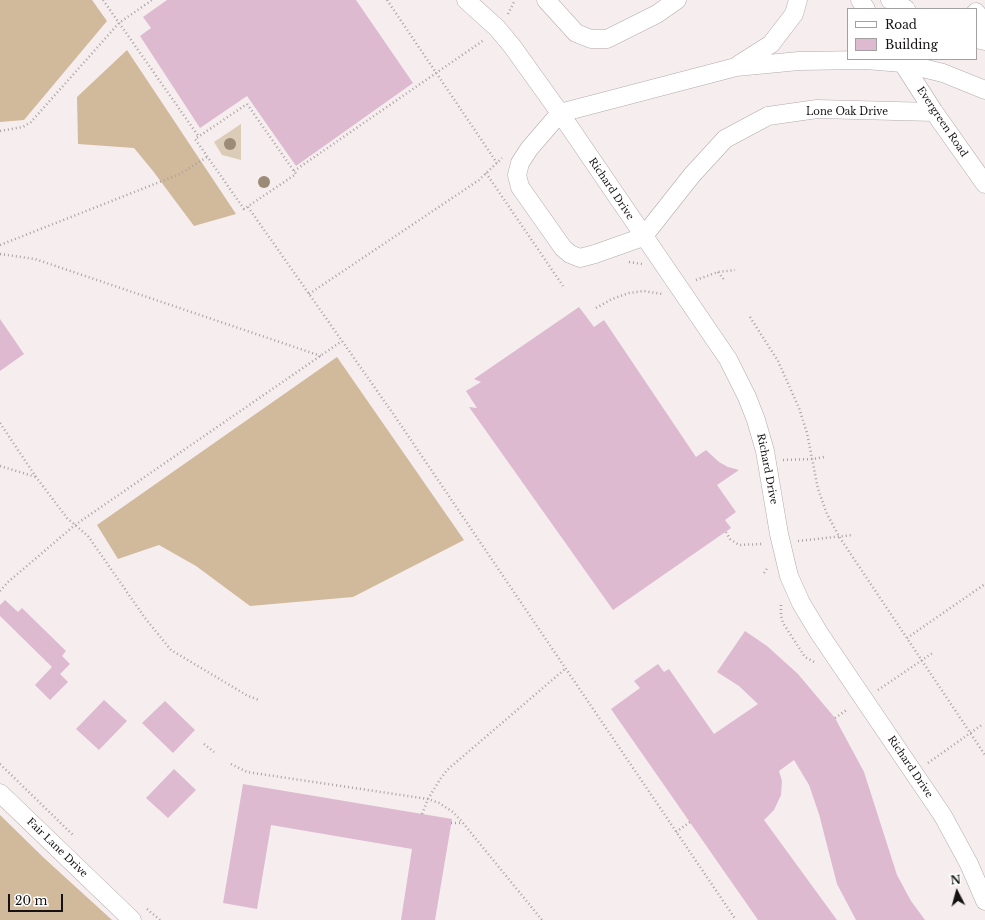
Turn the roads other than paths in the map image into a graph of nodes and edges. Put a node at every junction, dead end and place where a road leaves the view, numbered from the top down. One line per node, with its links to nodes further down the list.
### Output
1 (466, 0): 13 (street, Richard Drive)
2 (546, 0): 3 (street)
3 (677, 0)
4 (798, 0): 10 (street)
5 (890, 0): 6 (street)
6 (904, 8)
7 (977, 14): 8 (street)
8 (985, 26)
9 (901, 61): 10 (street); 11 (street); 12 (street, Evergreen Road)
10 (736, 67): 13 (street)
11 (985, 90)
12 (934, 112): 14 (street, Evergreen Road); 15 (street, Lone Oak Drive)
13 (560, 113): 15 (street, Richard Drive); 15 (street)
14 (985, 184)
15 (643, 237): 17 (street, Richard Drive)
16 (0, 793): 18 (street, Fair Lane Drive)
17 (985, 901)
18 (132, 920)

